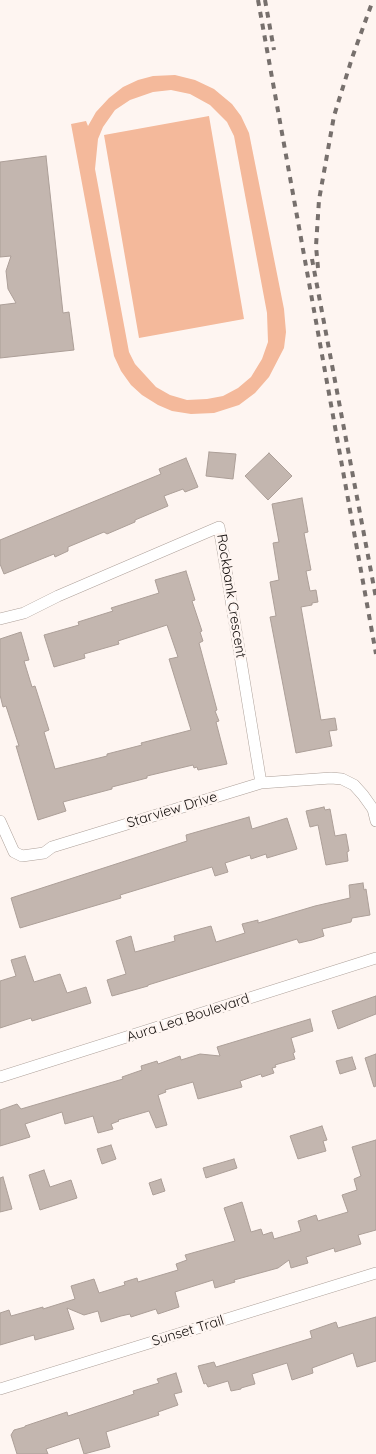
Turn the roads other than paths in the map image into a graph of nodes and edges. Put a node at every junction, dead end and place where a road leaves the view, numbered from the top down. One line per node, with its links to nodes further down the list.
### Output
1 (0, 619): 2 (street, Rockbank Crescent)
2 (260, 783): 3 (street, Starview Drive); 4 (street, Starview Drive)
3 (0, 821)
4 (376, 821)
5 (376, 958): 6 (street, Aura Lea Boulevard)
6 (0, 1077)
7 (376, 1273): 8 (street, Sunset Trail)
8 (0, 1389)

